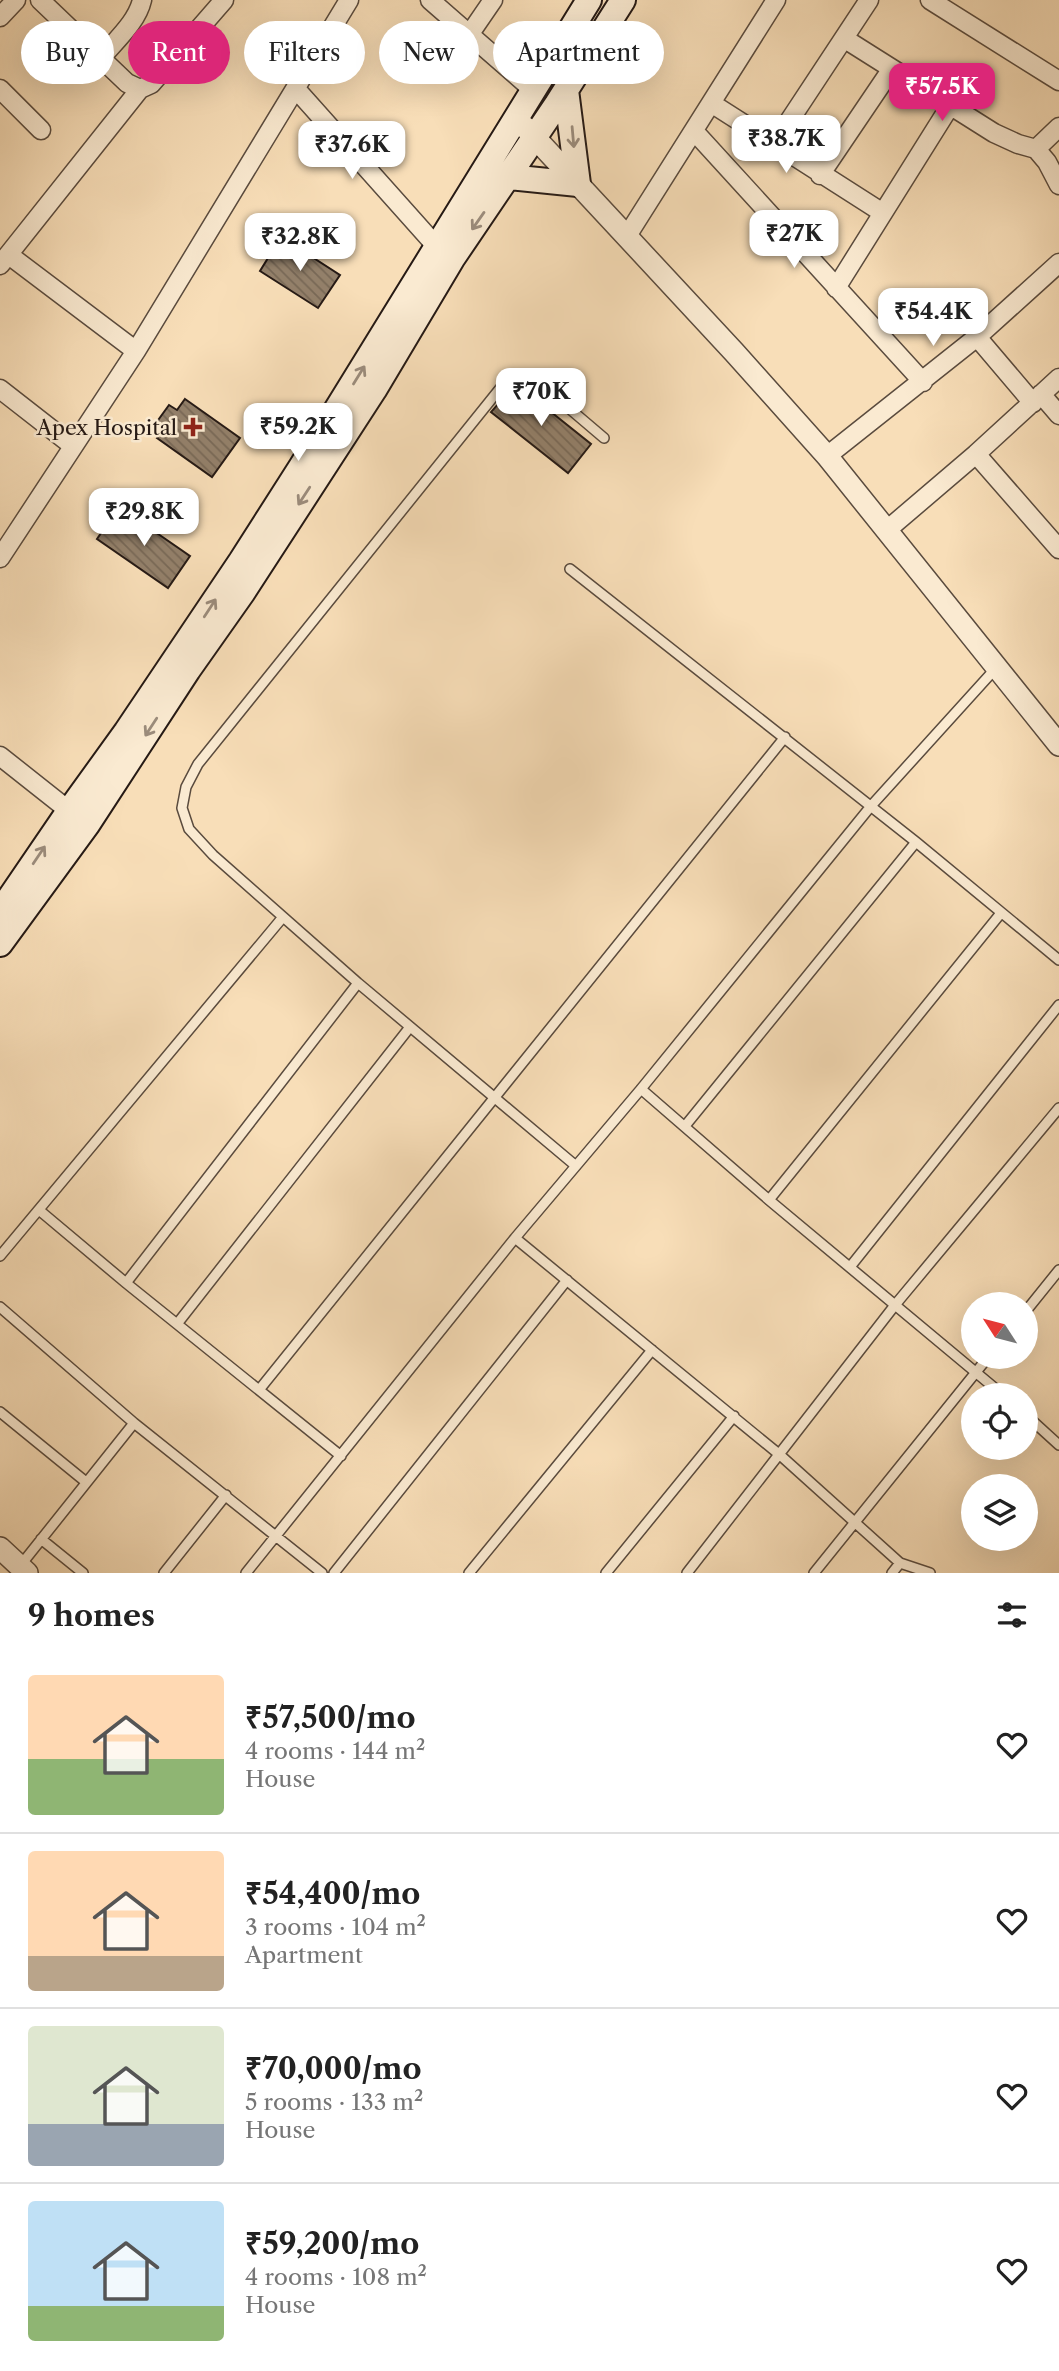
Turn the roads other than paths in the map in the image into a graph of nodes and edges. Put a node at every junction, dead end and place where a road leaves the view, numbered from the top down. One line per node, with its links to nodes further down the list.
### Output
1 (16, 0): 13 (street)
2 (40, 0): 14 (street)
3 (142, 0): 18 (street)
4 (224, 0): 24 (street)
5 (349, 0): 25 (street)
6 (429, 0): 15 (street)
7 (493, 0): 16 (street)
8 (589, 0): 26 (main road)
9 (623, 0): 27 (main road)
10 (776, 0): 28 (street)
11 (869, 0): 17 (street)
12 (930, 0): 22 (street)
13 (0, 17)
14 (63, 21)
15 (453, 21)
16 (479, 21)
17 (845, 39): 21 (street); 35 (street)
18 (114, 43)
19 (479, 44): 26 (street)
20 (114, 69): 24 (street)
21 (891, 70): 29 (street); 37 (street)
22 (1059, 81)
23 (0, 89): 32 (street)
24 (140, 89): 44 (street)
25 (296, 89): 43 (street); 48 (street)
26 (533, 90): 30 (main road)
27 (566, 90): 34 (main road); 39 (main road, one-way to 39)
28 (712, 103): 33 (street); 35 (street)
29 (950, 106): 36 (street); 41 (street)
30 (517, 118): 34 (street); 43 (main road)
31 (1059, 127): 36 (street)
32 (41, 130)
33 (694, 131): 42 (street); 46 (street)
34 (535, 138): 38 (main road); 39 (street)
35 (774, 144): 37 (street)
36 (1036, 149): 40 (street)
37 (820, 175): 41 (street)
38 (508, 177): 39 (main road); 67 (main road, one-way to 67)
39 (578, 184): 42 (street)
40 (1059, 185)
41 (883, 214): 46 (street)
42 (628, 236): 57 (street)
43 (437, 247): 67 (main road, one-way to 43)
44 (4, 260): 48 (street)
45 (1059, 263): 47 (street)
46 (836, 288): 50 (street)
47 (977, 337): 50 (street); 52 (street)
48 (136, 351): 55 (street)
49 (1059, 378): 52 (street)
50 (923, 382): 57 (street)
51 (0, 389): 55 (street)
52 (1037, 398): 53 (street); 56 (street)
53 (1059, 415)
54 (604, 438): 71 (lane)
55 (73, 446): 60 (street)
56 (976, 454): 58 (street); 59 (street)
57 (827, 456): 58 (street)
58 (887, 530): 62 (street)
59 (1059, 549)
60 (0, 558)
61 (570, 569): 63 (lane)
62 (997, 667): 64 (street); 66 (lane)
63 (785, 737): 66 (lane); 78 (lane)
64 (1059, 745)
65 (0, 756): 67 (street)
66 (871, 806): 68 (lane); 77 (lane)
67 (78, 818): 69 (main road, one-way to 67); 72 (main road)
68 (916, 842): 70 (lane); 80 (lane)
69 (2, 904)
70 (1001, 913): 73 (lane); 82 (lane)
71 (283, 917): 74 (lane); 83 (lane)
72 (0, 944)
73 (1059, 960)
74 (358, 983): 76 (lane); 89 (lane)
75 (1059, 1005): 86 (lane)
76 (410, 1027): 78 (lane); 93 (lane)
77 (641, 1089): 80 (lane); 81 (lane)
78 (492, 1098): 81 (lane); 97 (lane)
79 (1059, 1108): 91 (lane)
80 (685, 1126): 82 (lane)
81 (576, 1166): 84 (lane)
82 (769, 1200): 86 (lane)
83 (39, 1210): 85 (lane); 89 (lane)
84 (515, 1238): 88 (lane); 104 (lane)
85 (0, 1256)
86 (850, 1267): 91 (lane)
87 (1059, 1270): 90 (lane)
88 (567, 1280): 94 (lane); 117 (lane)
89 (126, 1283): 93 (lane)
90 (1038, 1296)
91 (895, 1305): 95 (lane); 103 (lane)
92 (0, 1307): 100 (lane)
93 (177, 1324): 97 (lane)
94 (652, 1350): 99 (lane); 118 (lane)
95 (977, 1371): 96 (lane); 107 (lane)
96 (990, 1383)
97 (259, 1390): 104 (lane)
98 (0, 1412): 105 (lane)
99 (734, 1416): 103 (lane); 119 (lane)
100 (134, 1423): 105 (lane); 106 (lane)
101 (1038, 1426): 102 (lane)
102 (1059, 1445)
103 (780, 1455): 107 (lane); 120 (lane)
104 (341, 1456): 108 (lane)
105 (86, 1482): 109 (lane)
106 (226, 1495): 108 (lane); 114 (lane)
107 (855, 1521): 111 (lane); 121 (lane)
108 (276, 1536): 115 (lane); 116 (lane)
109 (41, 1539): 112 (lane); 113 (lane)
110 (0, 1548): 112 (street)
111 (900, 1563): 122 (lane); 123 (lane)
112 (24, 1570)
113 (83, 1573)
114 (164, 1573)
115 (246, 1573)
116 (321, 1573)
117 (334, 1573)
118 (469, 1573)
119 (606, 1573)
120 (687, 1573)
121 (814, 1573)
122 (892, 1573)
123 (928, 1573)

